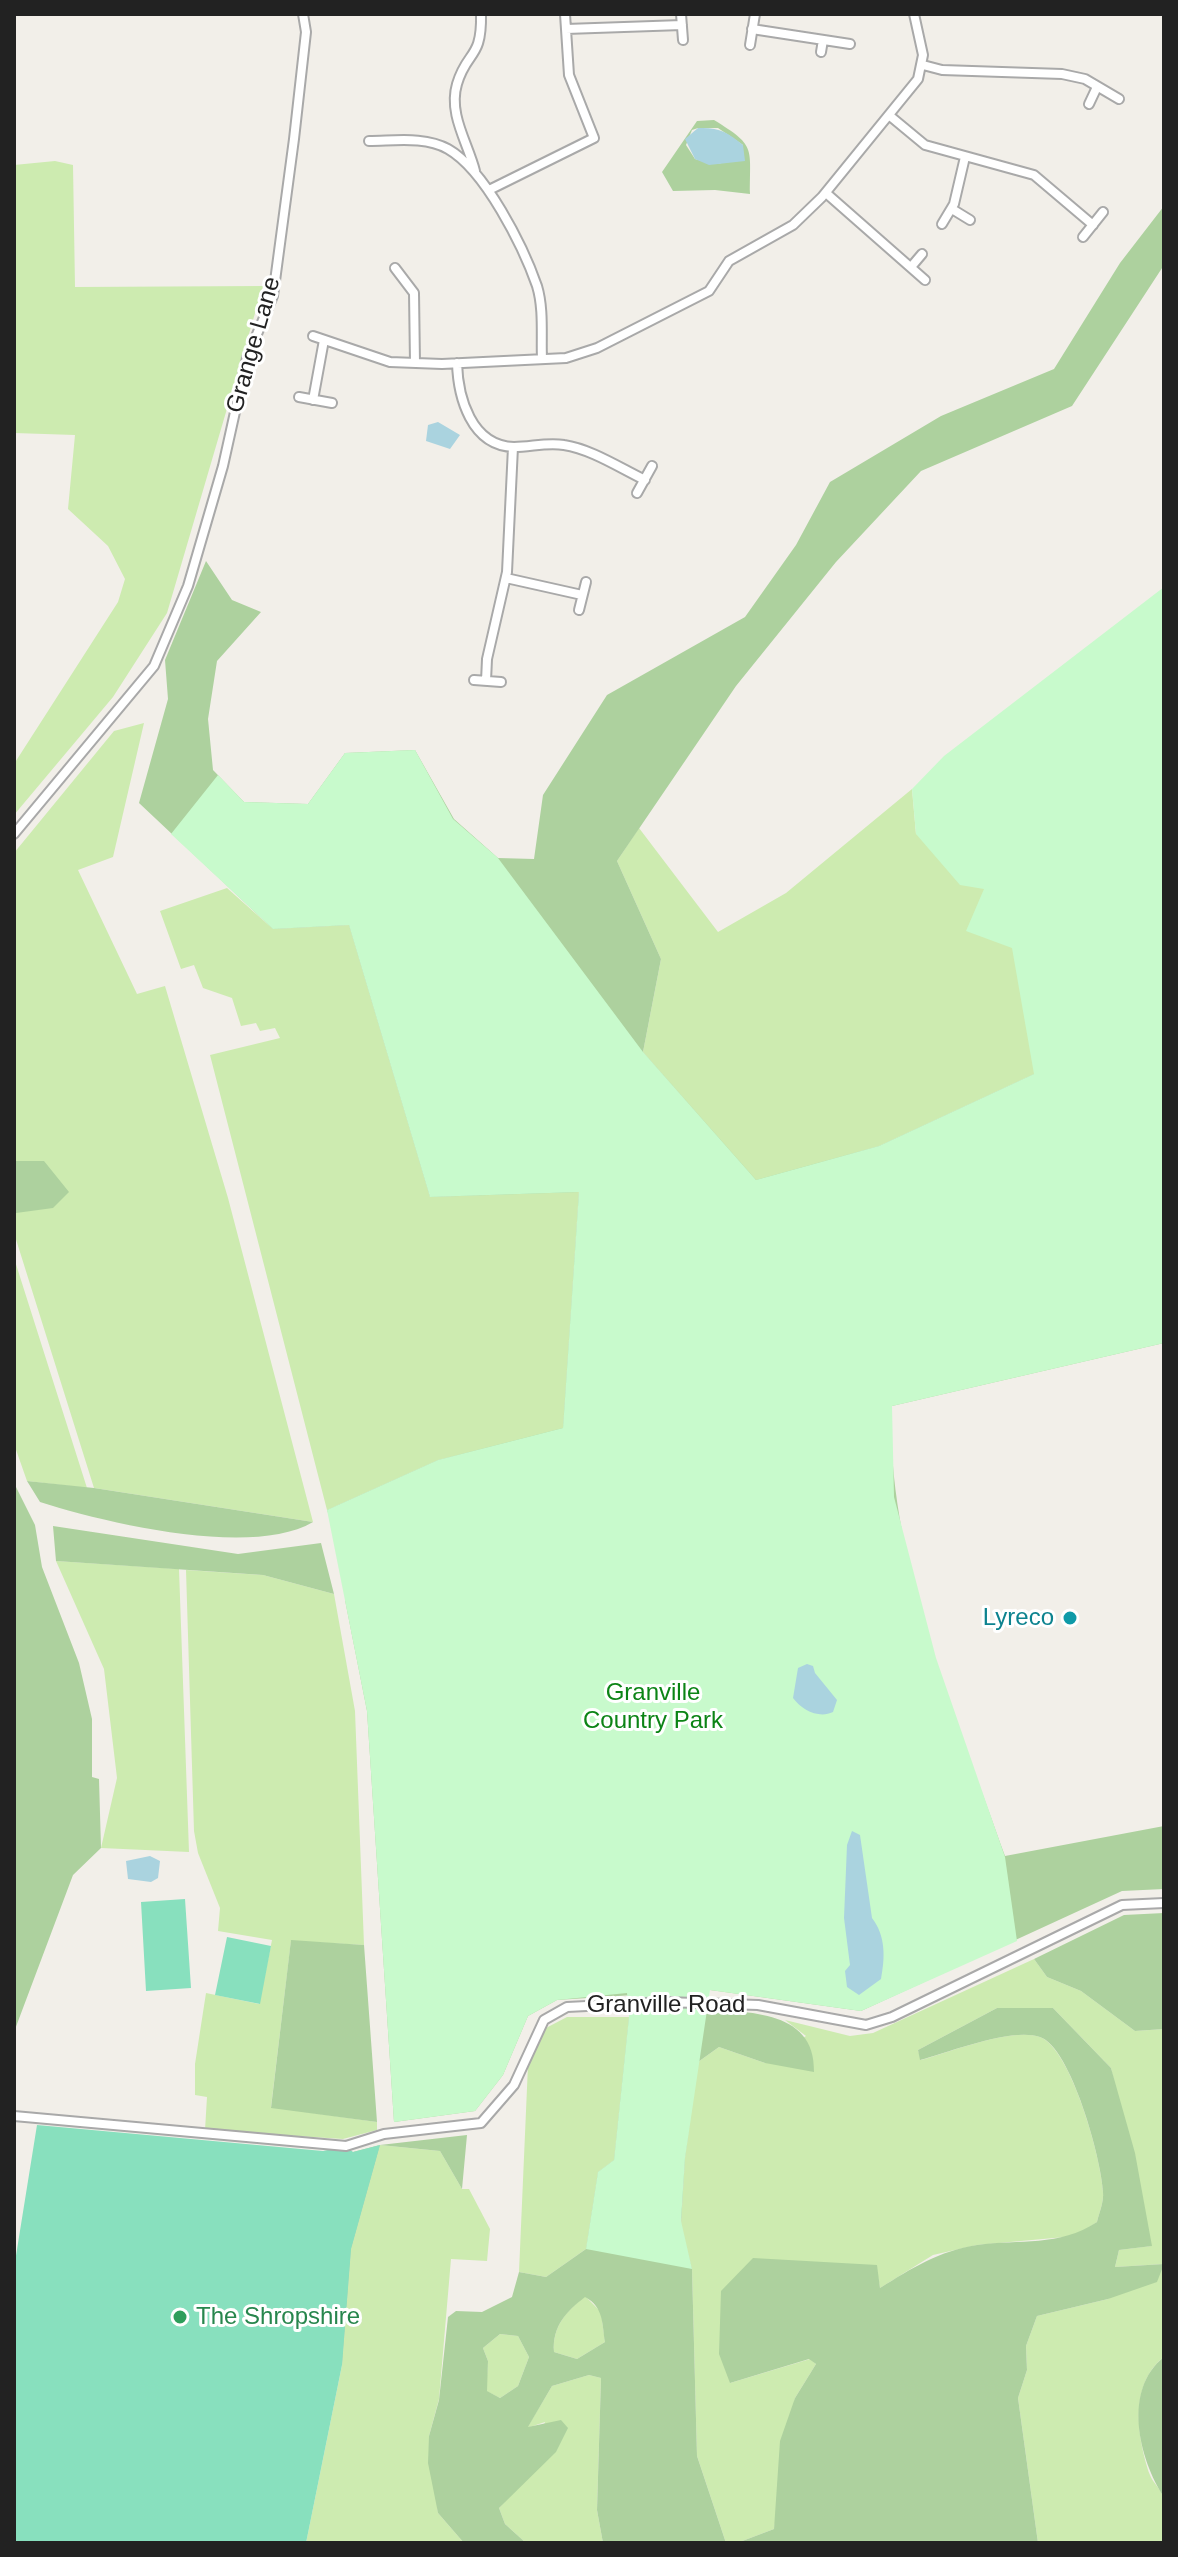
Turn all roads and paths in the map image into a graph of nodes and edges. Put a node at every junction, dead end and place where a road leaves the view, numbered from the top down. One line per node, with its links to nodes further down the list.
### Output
1 (303, 14): 54 (street, Grange Lane)
2 (481, 14): 22 (street)
3 (565, 14): 9 (street)
4 (681, 14): 7 (street)
5 (755, 14): 8 (street)
6 (914, 14): 15 (street)
7 (682, 25): 9 (street); 10 (street)
8 (752, 29): 11 (street); 13 (street)
9 (567, 32): 23 (street)
10 (683, 40)
11 (823, 40): 12 (street); 14 (street)
12 (850, 44)
13 (750, 45)
14 (821, 52)
15 (923, 65): 16 (street); 19 (street)
16 (1097, 87): 17 (street); 18 (street)
17 (1119, 99)
18 (1089, 104)
19 (890, 116): 21 (street); 24 (street)
20 (369, 141): 22 (street)
21 (965, 157): 25 (street); 29 (street)
22 (475, 171): 23 (street)
23 (489, 190): 37 (street)
24 (826, 193): 32 (street); 37 (street)
25 (952, 209): 27 (street); 28 (street)
26 (1103, 212): 29 (street)
27 (970, 220)
28 (942, 224)
29 (1093, 225): 30 (street)
30 (1083, 237)
31 (922, 254): 32 (street)
32 (911, 267): 34 (street)
33 (395, 268): 38 (street)
34 (925, 280)
35 (313, 336): 36 (street)
36 (324, 340): 38 (street); 41 (street)
37 (542, 359): 39 (street)
38 (415, 363): 39 (street)
39 (457, 363): 43 (street)
40 (299, 397): 41 (street)
41 (313, 400): 42 (street)
42 (332, 403)
43 (513, 447): 45 (street); 47 (street)
44 (652, 466): 45 (street)
45 (645, 480): 46 (street)
46 (637, 493)
47 (506, 578): 49 (street); 52 (street)
48 (586, 582): 49 (street)
49 (582, 595): 50 (street)
50 (579, 610)
51 (474, 680): 52 (street)
52 (486, 681): 53 (street)
53 (501, 682)
54 (14, 834)
55 (1164, 1903): 56 (street, Granville Road)
56 (14, 2116)

